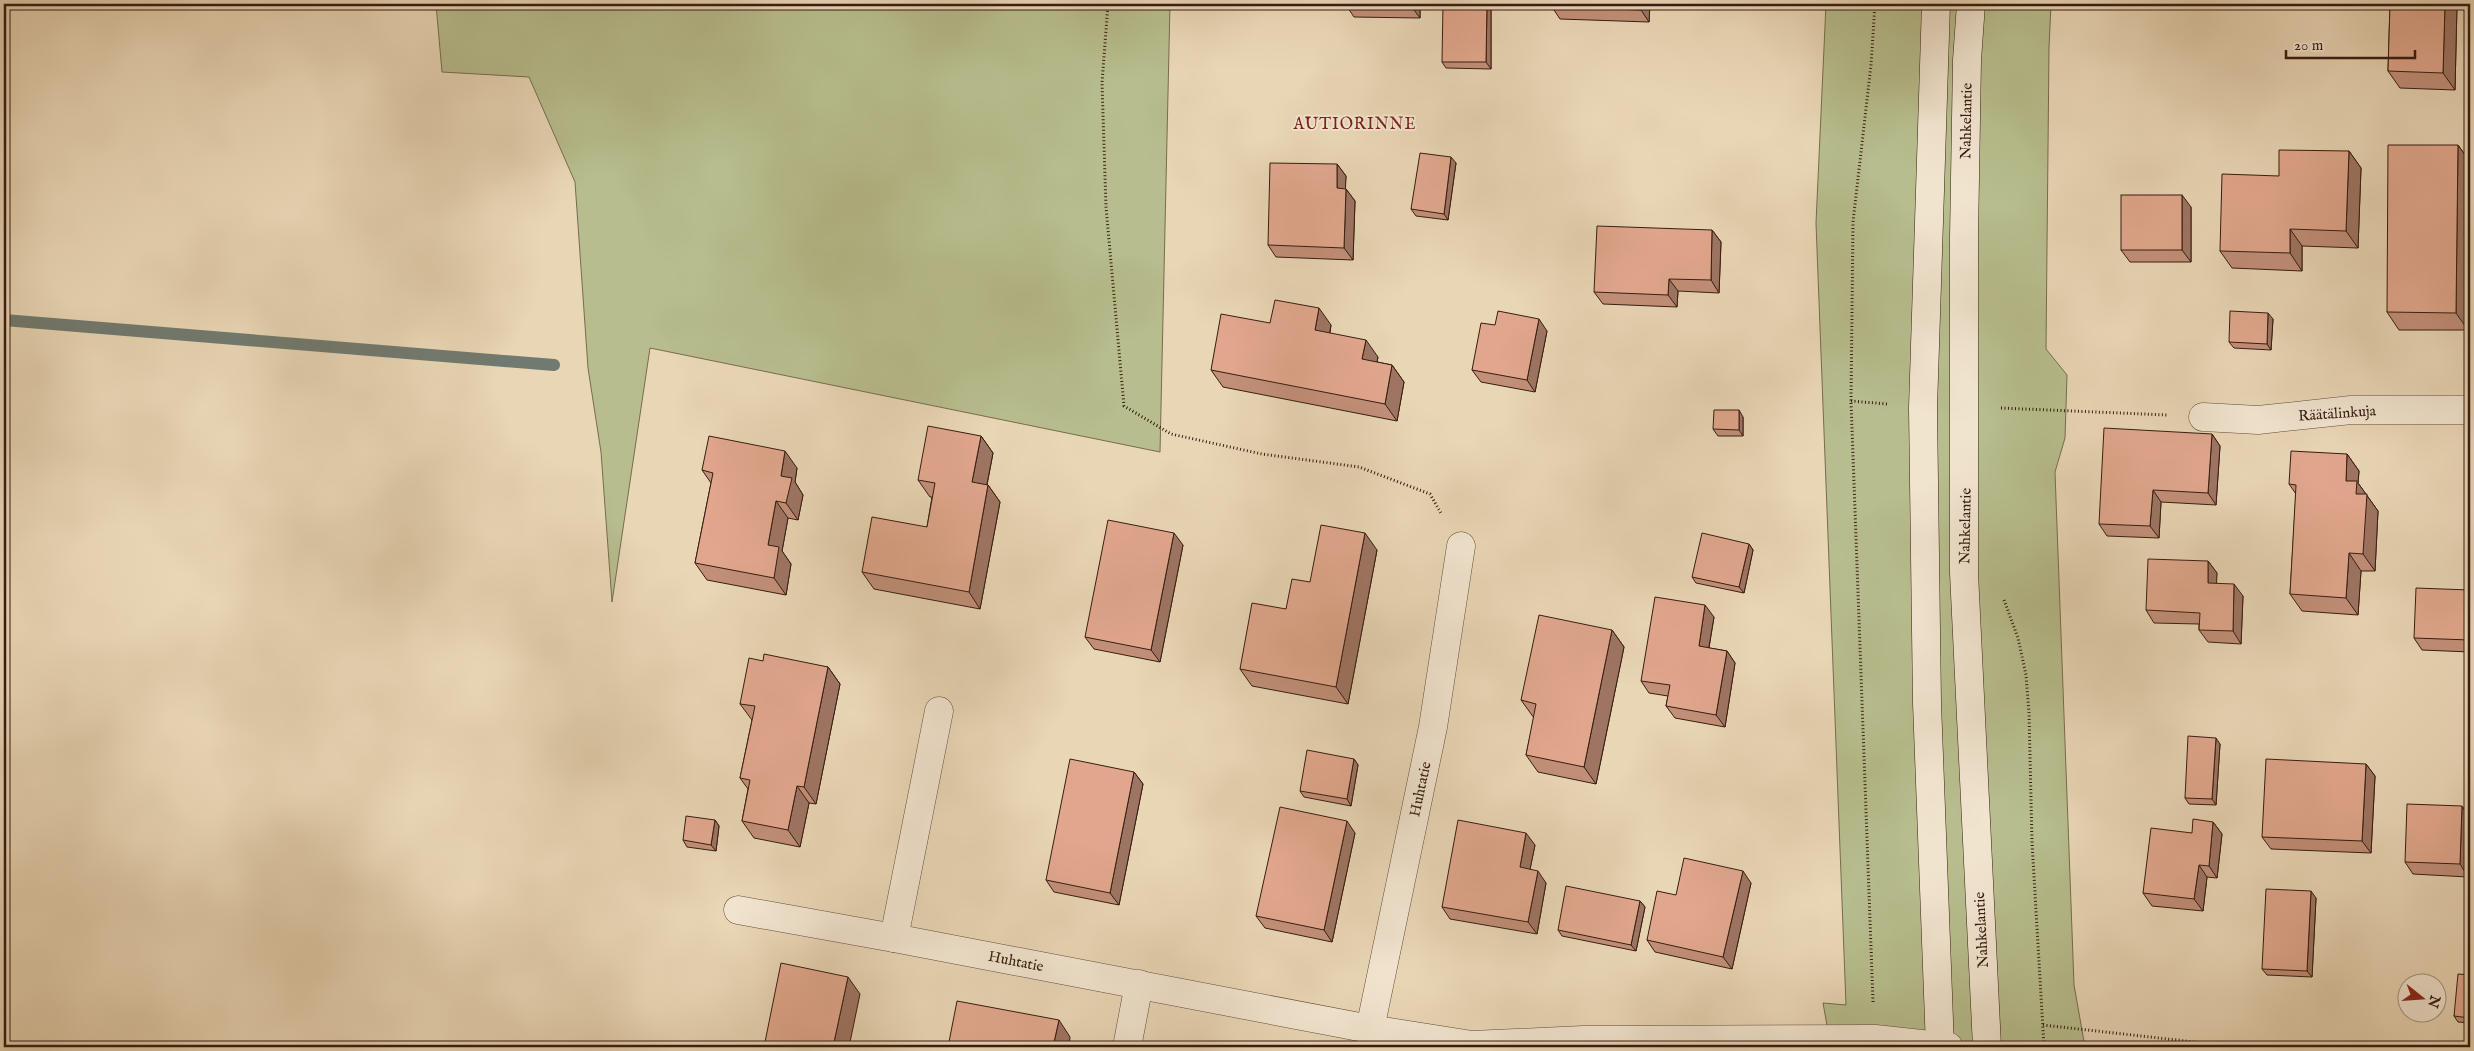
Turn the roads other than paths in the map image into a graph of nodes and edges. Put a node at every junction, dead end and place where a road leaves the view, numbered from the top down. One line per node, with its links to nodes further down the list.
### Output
1 (1936, 4): 12 (street)
2 (1970, 4): 14 (street, Nahkelantie)
3 (2470, 410): 4 (street, Räätälinkuja)
4 (2204, 417)
5 (1461, 546): 10 (street, Huhtatie)
6 (939, 711): 8 (street)
7 (738, 910): 8 (street, Huhtatie)
8 (894, 938): 9 (street, Huhtatie)
9 (1139, 984): 10 (street, Huhtatie); 13 (street)
10 (1370, 1029): 11 (street, Huhtatie)
11 (1582, 1043): 12 (street, Huhtatie)
12 (1943, 1046)
13 (1127, 1047)
14 (1987, 1047)

